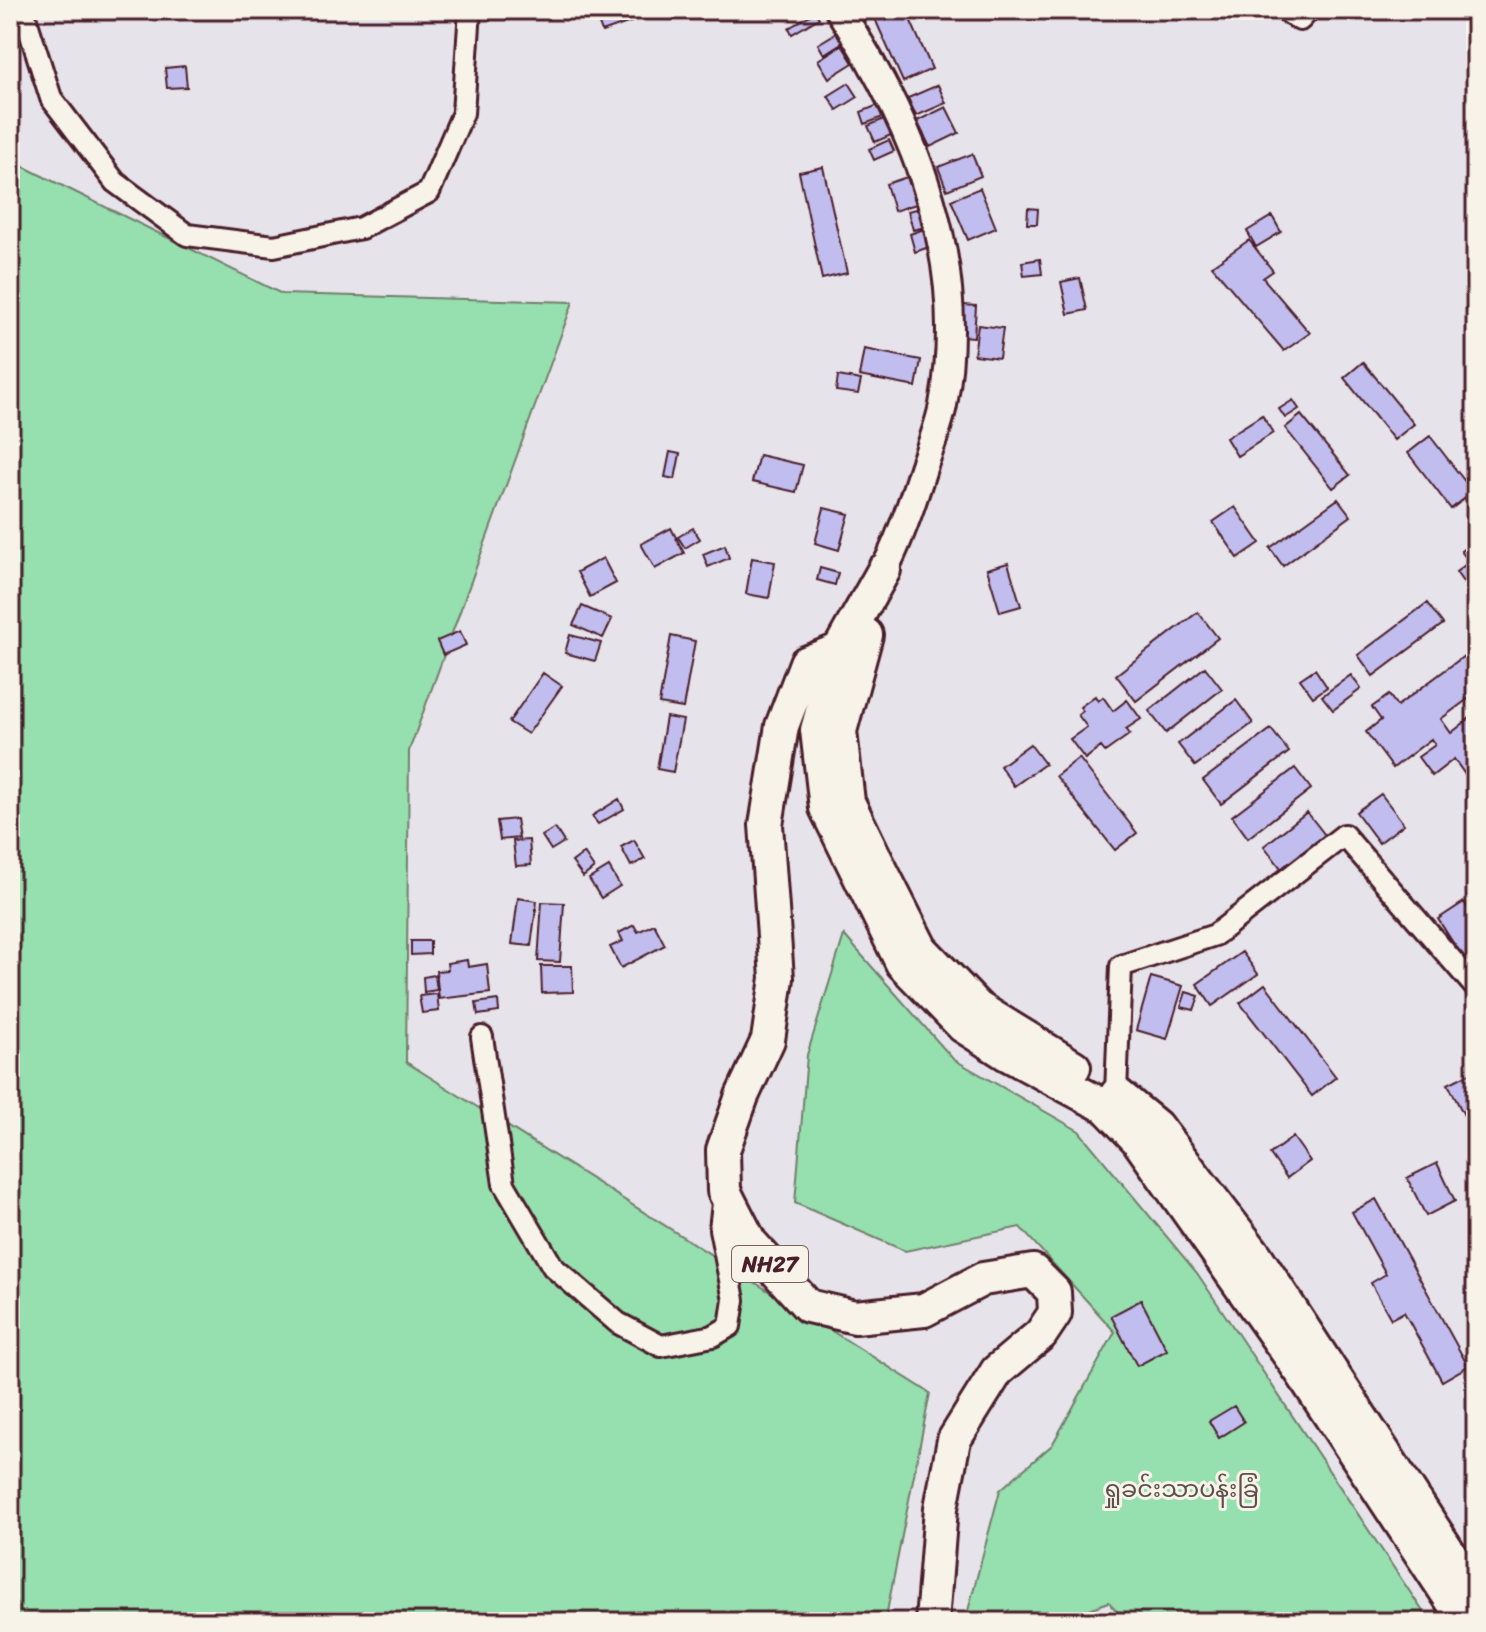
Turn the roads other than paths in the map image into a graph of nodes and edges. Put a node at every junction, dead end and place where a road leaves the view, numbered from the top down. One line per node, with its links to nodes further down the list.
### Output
1 (23, 10): 2 (street)
2 (470, 10)
3 (839, 10): 6 (main road)
4 (1284, 10): 5 (street)
5 (1309, 10)
6 (884, 570): 7 (highway)
7 (850, 652): 10 (highway); 11 (highway); 12 (highway, NH27)
8 (1476, 988): 10 (street)
9 (482, 1037): 12 (street)
10 (1116, 1093): 11 (highway)
11 (1146, 1132): 13 (highway); 15 (highway)
12 (724, 1191): 14 (highway, NH27)
13 (1476, 1594)
14 (932, 1622)
15 (1466, 1622)

